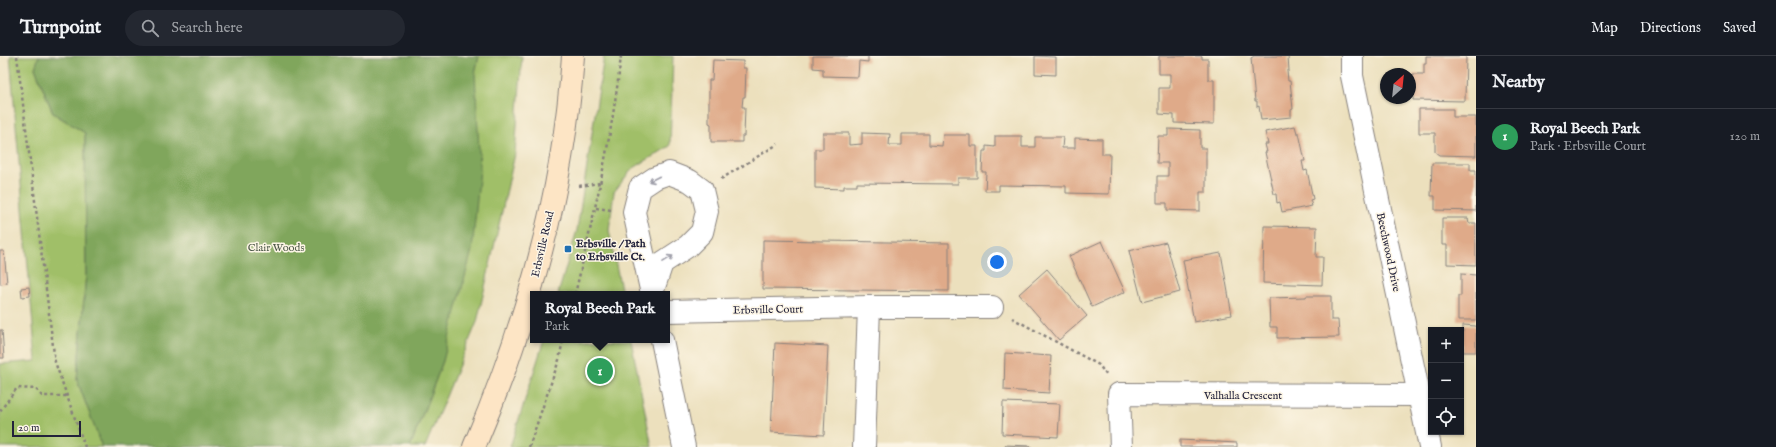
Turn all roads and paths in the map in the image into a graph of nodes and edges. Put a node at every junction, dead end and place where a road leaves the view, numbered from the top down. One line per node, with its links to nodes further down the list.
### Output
1 (17, 56): 17 (path)
2 (573, 56): 20 (main road, Erbsville Road)
3 (620, 56): 7 (path)
4 (1352, 56): 16 (street, Beechwood Drive)
5 (778, 144): 6 (path)
6 (702, 190): 8 (street, one-way to 8); 9 (street, one-way to 6)
7 (576, 291)
8 (652, 291)
9 (653, 291)
10 (992, 307): 11 (street, Erbsville Court); 15 (path)
11 (869, 308): 12 (street, Erbsville Court); 23 (street)
12 (670, 311)
13 (562, 343): 21 (path)
14 (663, 343): 22 (street)
15 (1119, 394): 16 (street, Valhalla Crescent); 24 (street)
16 (1419, 395): 25 (street, Beechwood Drive)
17 (67, 396): 18 (path); 19 (path)
18 (0, 411)
19 (85, 447)
20 (474, 447)
21 (529, 447)
22 (684, 447)
23 (864, 447)
24 (1121, 447)
25 (1430, 447)

